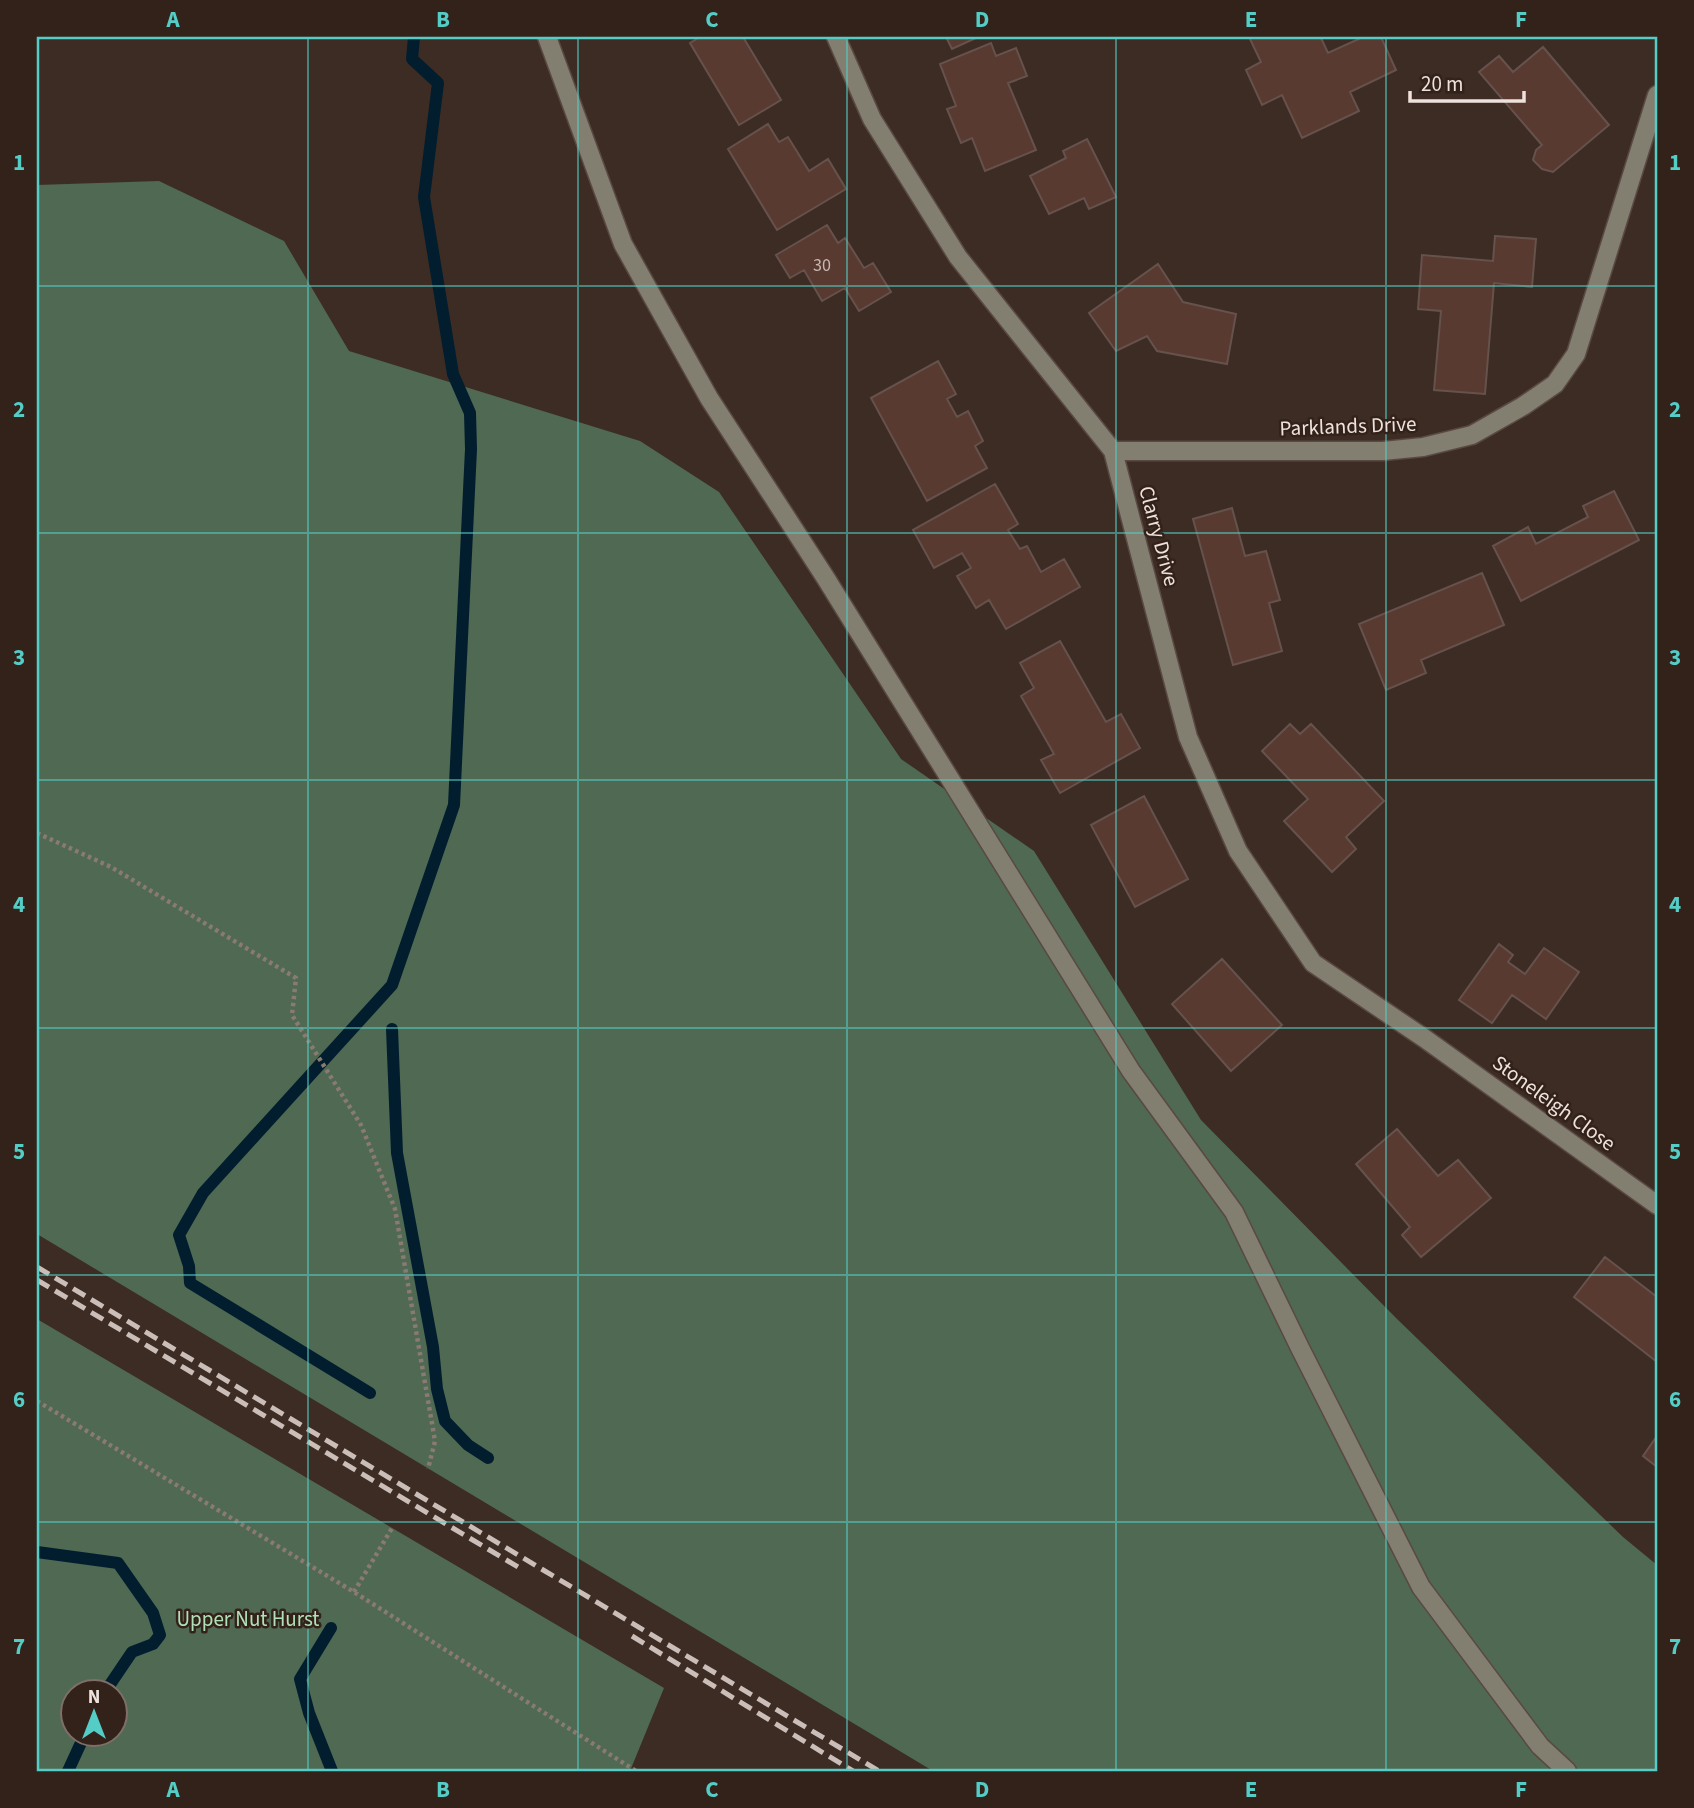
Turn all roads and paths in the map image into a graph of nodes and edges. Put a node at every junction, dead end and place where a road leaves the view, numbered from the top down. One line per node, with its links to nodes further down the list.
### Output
1 (547, 37): 13 (street)
2 (836, 37): 4 (street, Clarry Drive)
3 (1657, 95): 4 (street, Parklands Drive)
4 (1113, 451): 6 (street, Clarry Drive)
5 (37, 833): 9 (path)
6 (1424, 1038): 7 (street, Stoneleigh Close)
7 (1657, 1205)
8 (37, 1401): 11 (path)
9 (428, 1469)
10 (392, 1528): 11 (path)
11 (354, 1592): 12 (path)
12 (636, 1771)
13 (1567, 1771)

